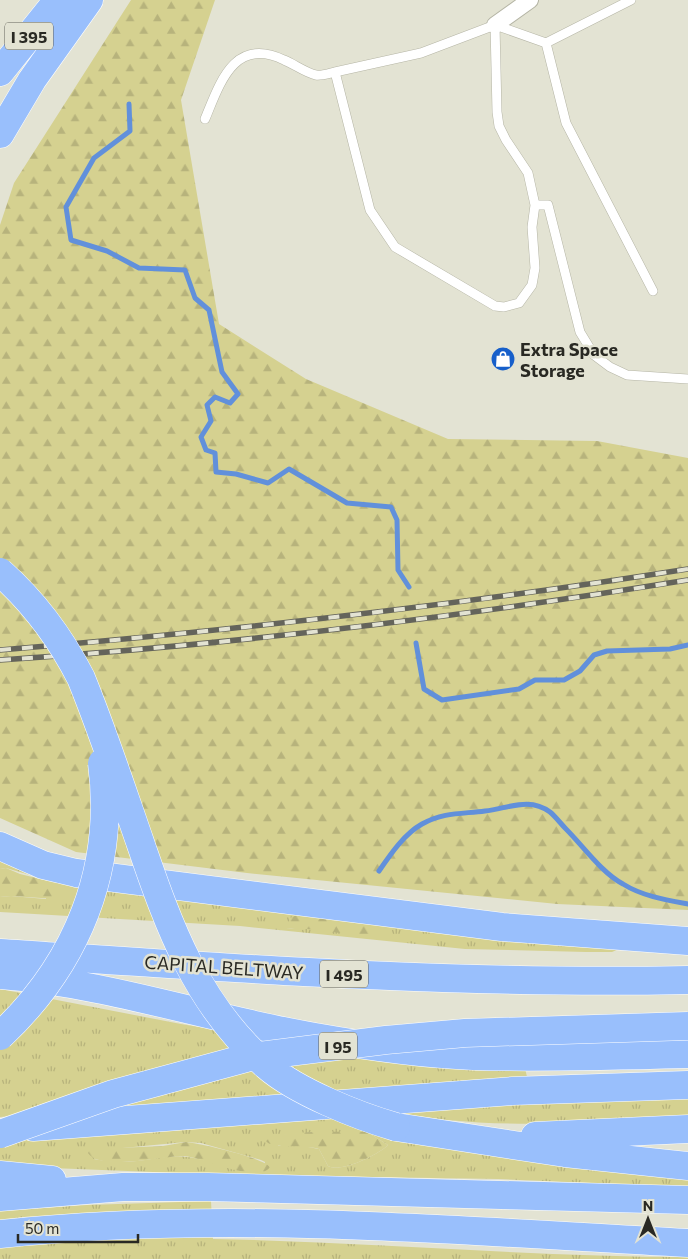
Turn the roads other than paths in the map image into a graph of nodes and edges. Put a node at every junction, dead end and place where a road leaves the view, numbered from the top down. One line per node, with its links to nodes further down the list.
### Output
1 (58, 0): 7 (highway, I 395)
2 (89, 0): 10 (highway)
3 (530, 0): 5 (street)
4 (631, 0): 6 (lane)
5 (495, 25): 6 (lane); 8 (lane); 11 (lane)
6 (546, 43): 12 (lane)
7 (0, 72)
8 (335, 72): 9 (lane); 11 (lane)
9 (204, 119)
10 (0, 134)
11 (535, 205): 13 (lane)
12 (654, 291)
13 (688, 379)
14 (0, 572): 15 (highway, bridge)
15 (96, 715): 22 (highway, bridge); 25 (highway, bridge)
16 (0, 846): 17 (highway)
17 (688, 941)
18 (0, 953): 20 (highway, CAPITAL BELTWAY / I 495)
19 (0, 975): 23 (highway)
20 (688, 980)
21 (688, 1026): 28 (highway, I 95, bridge)
22 (0, 1036)
23 (688, 1054)
24 (688, 1085): 26 (highway)
25 (396, 1126): 27 (highway); 29 (highway)
26 (0, 1129)
27 (688, 1129)
28 (0, 1134)
29 (688, 1166)
30 (0, 1175): 31 (highway)
31 (123, 1187): 32 (highway); 33 (highway)
32 (0, 1197)
33 (688, 1200)
34 (0, 1234): 35 (highway)
35 (688, 1243)

